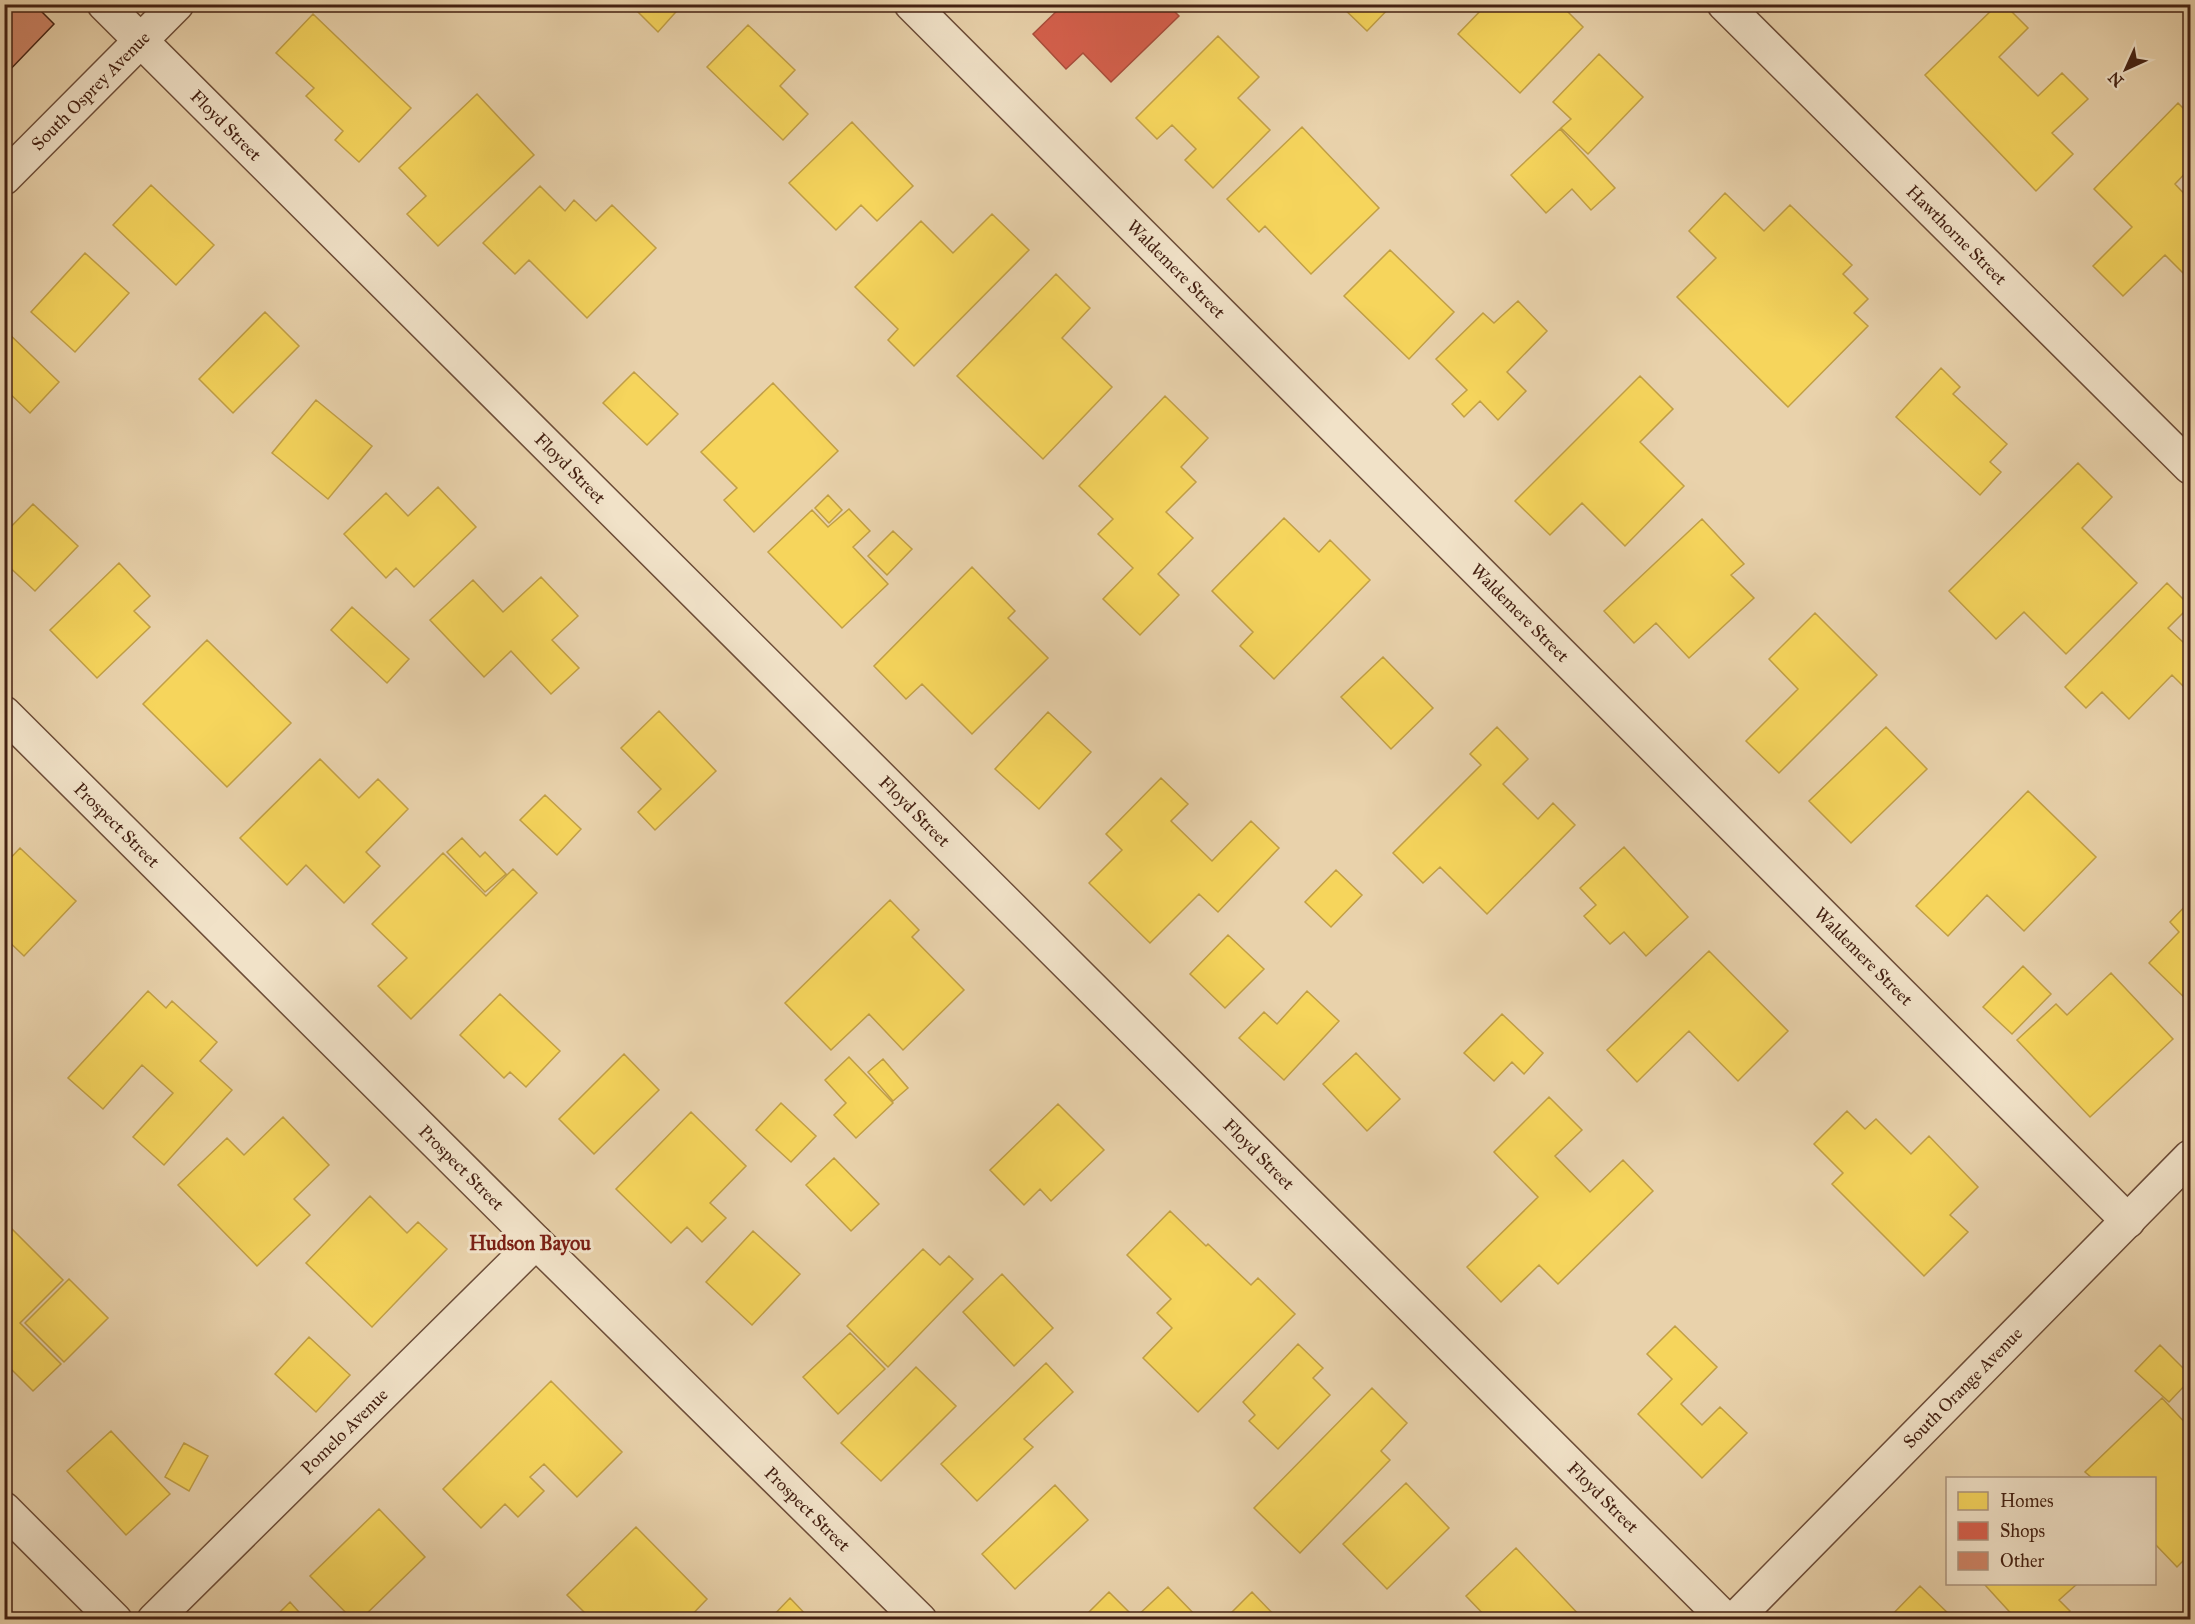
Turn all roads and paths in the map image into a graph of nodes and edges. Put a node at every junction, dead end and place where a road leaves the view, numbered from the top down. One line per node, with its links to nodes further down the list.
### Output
1 (104, 4): 5 (street, Floyd Street)
2 (177, 4): 5 (street, South Osprey Avenue)
3 (911, 4): 10 (street, Waldemere Street)
4 (1724, 4): 7 (street, Hawthorne Street)
5 (140, 41): 6 (street, South Osprey Avenue); 16 (street, Floyd Street)
6 (4, 178)
7 (2190, 467)
8 (4, 713): 11 (street, Prospect Street)
9 (2190, 1158): 10 (street, South Orange Avenue)
10 (2128, 1221): 17 (street, South Orange Avenue)
11 (536, 1242): 14 (street, Pomelo Avenue); 15 (street, Prospect Street)
12 (4, 1509): 13 (street)
13 (115, 1620)
14 (154, 1620)
15 (920, 1620)
16 (1726, 1620)
17 (1734, 1620)

